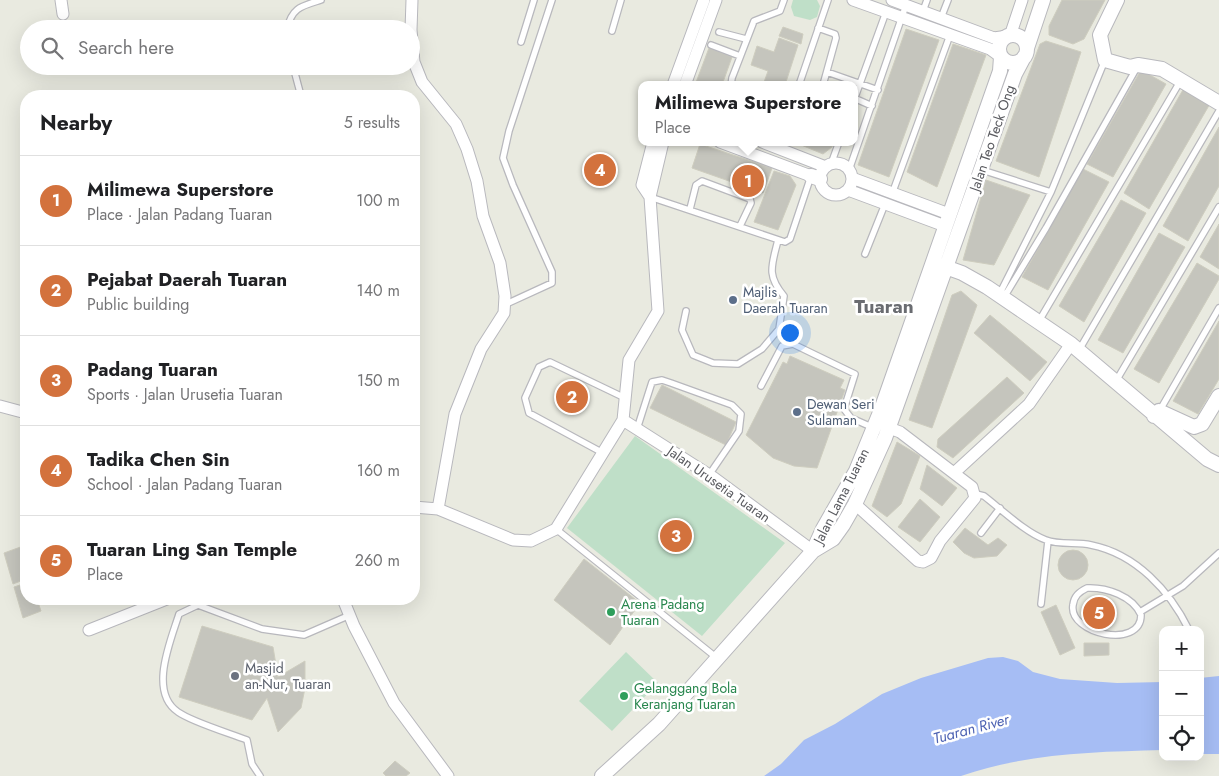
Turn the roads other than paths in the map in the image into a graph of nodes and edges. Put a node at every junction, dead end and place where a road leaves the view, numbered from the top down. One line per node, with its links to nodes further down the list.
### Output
1 (61, 0): 21 (street)
2 (321, 0): 24 (lane)
3 (412, 0): 25 (street)
4 (534, 0): 32 (lane)
5 (552, 0): 81 (lane)
6 (621, 0): 27 (lane)
7 (704, 0): 43 (street)
8 (716, 0): 44 (street)
9 (784, 0): 31 (lane)
10 (828, 0): 26 (lane)
11 (853, 0): 19 (street)
12 (892, 0): 17 (street)
13 (927, 0): 20 (lane)
14 (948, 0): 23 (lane)
15 (1022, 0): 30 (street)
16 (1117, 0): 37 (street)
17 (906, 5): 20 (street); 22 (lane)
18 (1040, 6): 30 (street); 34 (street, Jalan Teo Teck Ong)
19 (886, 12): 22 (street); 49 (lane)
20 (923, 12): 23 (street)
21 (63, 14)
22 (901, 17): 29 (street); 52 (lane)
23 (941, 18): 30 (street)
24 (289, 20)
25 (411, 20)
26 (818, 28): 39 (lane); 46 (lane)
27 (612, 31)
28 (719, 32): 31 (lane)
29 (950, 34): 36 (street); 67 (lane)
30 (1011, 36): 34 (street); 36 (street)
31 (746, 39): 35 (lane)
32 (522, 42)
33 (710, 45): 35 (lane)
34 (1025, 53): 36 (street); 62 (street, Jalan Teo Teck Ong)
35 (740, 56): 45 (lane)
36 (1001, 57): 72 (street, Jalan Teo Teck Ong)
37 (1105, 60): 38 (street); 66 (lane)
38 (1138, 65): 42 (street); 80 (lane)
39 (827, 72): 47 (lane); 48 (lane)
40 (295, 75): 51 (lane)
41 (419, 75): 81 (street)
42 (1181, 80): 54 (street); 84 (lane)
43 (674, 81)
44 (686, 81)
45 (732, 81)
46 (800, 81)
47 (824, 81)
48 (852, 81)
49 (860, 84): 50 (lane); 52 (lane)
50 (858, 89)
51 (299, 90)
52 (878, 90): 55 (lane)
53 (858, 101): 55 (lane)
54 (1219, 103)
55 (872, 106): 64 (lane)
56 (1219, 111): 85 (lane)
57 (652, 146): 68 (street)
58 (662, 146): 68 (street)
59 (734, 146): 63 (street)
60 (780, 146): 63 (street)
61 (837, 146): 63 (lane)
62 (981, 170): 66 (lane); 73 (street, Jalan Teo Teck Ong)
63 (822, 171): 64 (street); 65 (street); 75 (lane)
64 (850, 174): 65 (street); 67 (street)
65 (848, 190): 69 (street)
66 (1051, 192): 80 (lane)
67 (892, 194): 72 (street)
68 (650, 196): 71 (lane); 89 (street)
69 (885, 204): 72 (street); 76 (lane)
70 (1219, 207): 86 (lane)
71 (690, 209): 74 (lane); 74 (lane)
72 (947, 220): 73 (street); 77 (street, Jalan Lama Tuaran)
73 (963, 223): 78 (street, Jalan Lama Tuaran); 79 (street)
74 (740, 226): 75 (lane)
75 (778, 240): 83 (lane)
76 (866, 254)
77 (932, 262): 78 (street); 94 (street, Jalan Lama Tuaran)
78 (946, 268): 79 (street); 95 (street, Jalan Lama Tuaran)
79 (962, 272): 80 (street)
80 (1001, 297): 84 (street)
81 (504, 305): 105 (street)
82 (1219, 308): 92 (lane)
83 (686, 311)
84 (1039, 321): 85 (street)
85 (1075, 347): 86 (street); 99 (street)
86 (1116, 381): 92 (street)
87 (761, 386): 94 (lane)
88 (1219, 396): 92 (street)
89 (625, 398): 93 (street); 97 (lane)
90 (0, 406): 91 (street)
91 (20, 411)
92 (1157, 413): 98 (street)
93 (623, 420): 96 (street, Jalan Urusetia Tuaran); 97 (street)
94 (874, 428): 109 (street, Jalan Lama Tuaran)
95 (889, 428): 99 (street); 102 (street, Jalan Lama Tuaran)
96 (637, 429): 100 (street, Jalan Urusetia Tuaran); 100 (lane)
97 (603, 453): 106 (street)
98 (1219, 465)
99 (954, 473): 101 (street)
100 (709, 475): 109 (street, Jalan Urusetia Tuaran)
101 (976, 494): 102 (street); 104 (lane)
102 (855, 504): 109 (street, Jalan Lama Tuaran)
103 (420, 508): 105 (street)
104 (1000, 508): 107 (lane); 108 (lane)
105 (438, 509): 106 (street)
106 (556, 529): 119 (lane)
107 (981, 533)
108 (1048, 541): 111 (lane); 112 (lane)
109 (813, 551): 119 (street, Jalan Lama Tuaran)
110 (1219, 553): 111 (lane)
111 (1169, 595): 115 (lane); 117 (lane)
112 (1041, 604)
113 (152, 605): 118 (street)
114 (345, 605): 116 (street)
115 (1140, 612): 115 (lane)
116 (350, 616): 120 (lane); 121 (street)
117 (1187, 626)
118 (89, 630)
119 (717, 658): 122 (street, Jalan Lama Tuaran)
120 (260, 776)
121 (448, 776)
122 (602, 776)

